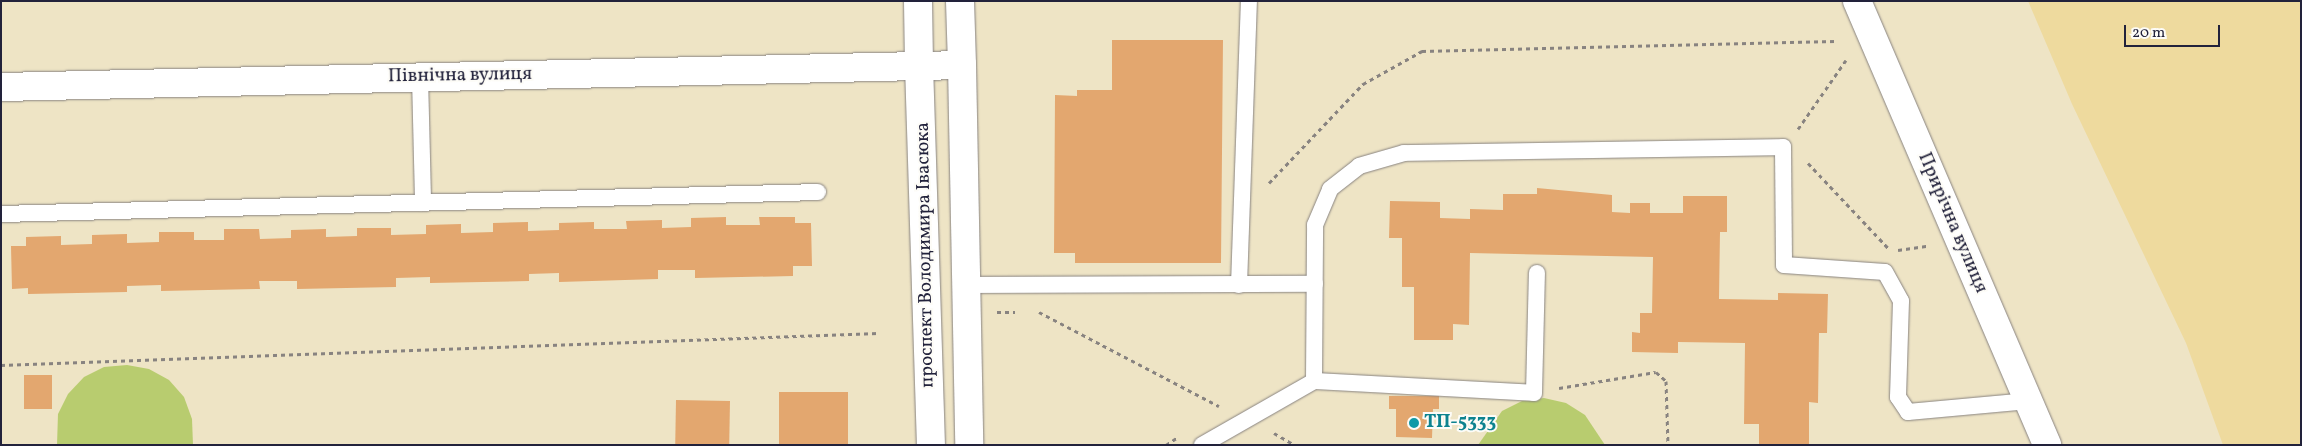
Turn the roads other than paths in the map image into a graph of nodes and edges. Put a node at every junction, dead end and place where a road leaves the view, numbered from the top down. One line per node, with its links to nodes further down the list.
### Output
1 (918, 1): 5 (street)
2 (960, 1): 6 (street)
3 (1249, 1): 13 (lane)
4 (1857, 1): 17 (street, Прирічна вулиця)
5 (919, 65): 6 (street, Північна вулиця); 7 (street, Північна вулиця); 18 (street, проспект Володимира Івасюка)
6 (962, 65): 15 (street, проспект Володимира Івасюка)
7 (420, 77): 8 (street, Північна вулиця); 10 (lane)
8 (1, 87)
9 (818, 192): 10 (lane)
10 (423, 203): 11 (lane)
11 (1, 214)
12 (1537, 273): 16 (lane)
13 (1239, 284): 14 (lane); 15 (lane)
14 (1315, 284): 16 (lane); 17 (lane)
15 (967, 285): 19 (street, проспект Володимира Івасюка)
16 (1314, 381): 20 (lane)
17 (2028, 401): 21 (street, Прирічна вулиця)
18 (931, 445)
19 (969, 445)
20 (1202, 445)
21 (2047, 445)

